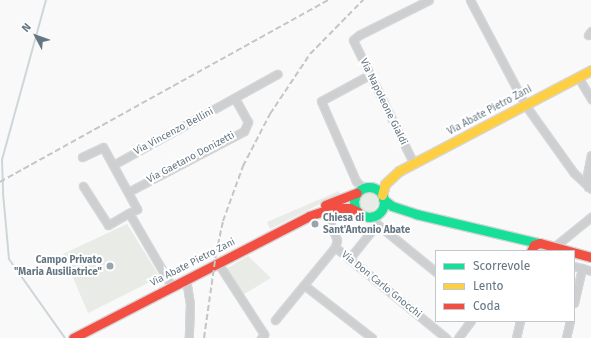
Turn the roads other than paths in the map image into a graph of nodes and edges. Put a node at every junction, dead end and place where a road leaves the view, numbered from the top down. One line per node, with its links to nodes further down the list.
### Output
1 (429, 0): 5 (street, Via Napoleone Gialdi)
2 (470, 0): 9 (street)
3 (591, 70): 6 (main road, Via Abate Pietro Zani)
4 (277, 74): 7 (street, Via Vincenzo Bellini)
5 (369, 75): 13 (street, Via Napoleone Gialdi); 17 (street)
6 (578, 77): 8 (street); 9 (main road, Via Abate Pietro Zani)
7 (235, 99): 12 (street, Via Vincenzo Bellini); 18 (street, Via Gaetano Donizetti)
8 (591, 99)
9 (526, 106): 13 (main road, Via Abate Pietro Zani); 16 (street)
10 (591, 155): 16 (street)
11 (82, 157): 12 (street)
12 (113, 164): 18 (street)
13 (414, 164): 14 (main road, Via Abate Pietro Zani)
14 (399, 171): 17 (main road, Via Abate Pietro Zani); 19 (main road, Via Abate Pietro Zani)
15 (83, 186): 21 (street)
16 (590, 188)
17 (362, 189): 19 (main road); 20 (main road); 24 (main road, Via Abate Pietro Zani)
18 (128, 192): 21 (street)
19 (382, 197): 22 (main road); 23 (main road)
20 (358, 212): 22 (main road); 24 (main road, Via Abate Pietro Zani)
21 (129, 213): 45 (street)
22 (377, 213): 23 (main road)
23 (416, 214): 28 (main road)
24 (309, 216): 38 (main road, Via Abate Pietro Zani)
25 (591, 217): 27 (street)
26 (328, 218): 30 (street)
27 (578, 228): 29 (street); 34 (street)
28 (514, 238): 29 (main road); 31 (main road)
29 (545, 246): 32 (main road); 33 (main road)
30 (334, 247): 37 (street, Via Don Carlo Gnocchi); 44 (street)
31 (530, 250)
32 (531, 250)
33 (560, 250)
34 (570, 250)
35 (575, 254): 36 (main road)
36 (591, 258)
37 (349, 259): 41 (street); 55 (street, Via Don Carlo Gnocchi)
38 (218, 263): 43 (main road, Via Abate Pietro Zani); 51 (street)
39 (575, 266): 40 (street)
40 (582, 268): 42 (street); 46 (street)
41 (435, 271)
42 (591, 271)
43 (186, 279): 45 (main road, Via Abate Pietro Zani); 53 (street)
44 (304, 285): 47 (street); 54 (street)
45 (172, 287): 52 (main road, Via Abate Pietro Zani)
46 (575, 299)
47 (275, 320)
48 (470, 322): 56 (street)
49 (520, 322): 57 (street)
50 (570, 322): 58 (street)
51 (264, 337)
52 (73, 338)
53 (189, 338)
54 (372, 338)
55 (446, 338)
56 (458, 338)
57 (516, 338)
58 (566, 338)

